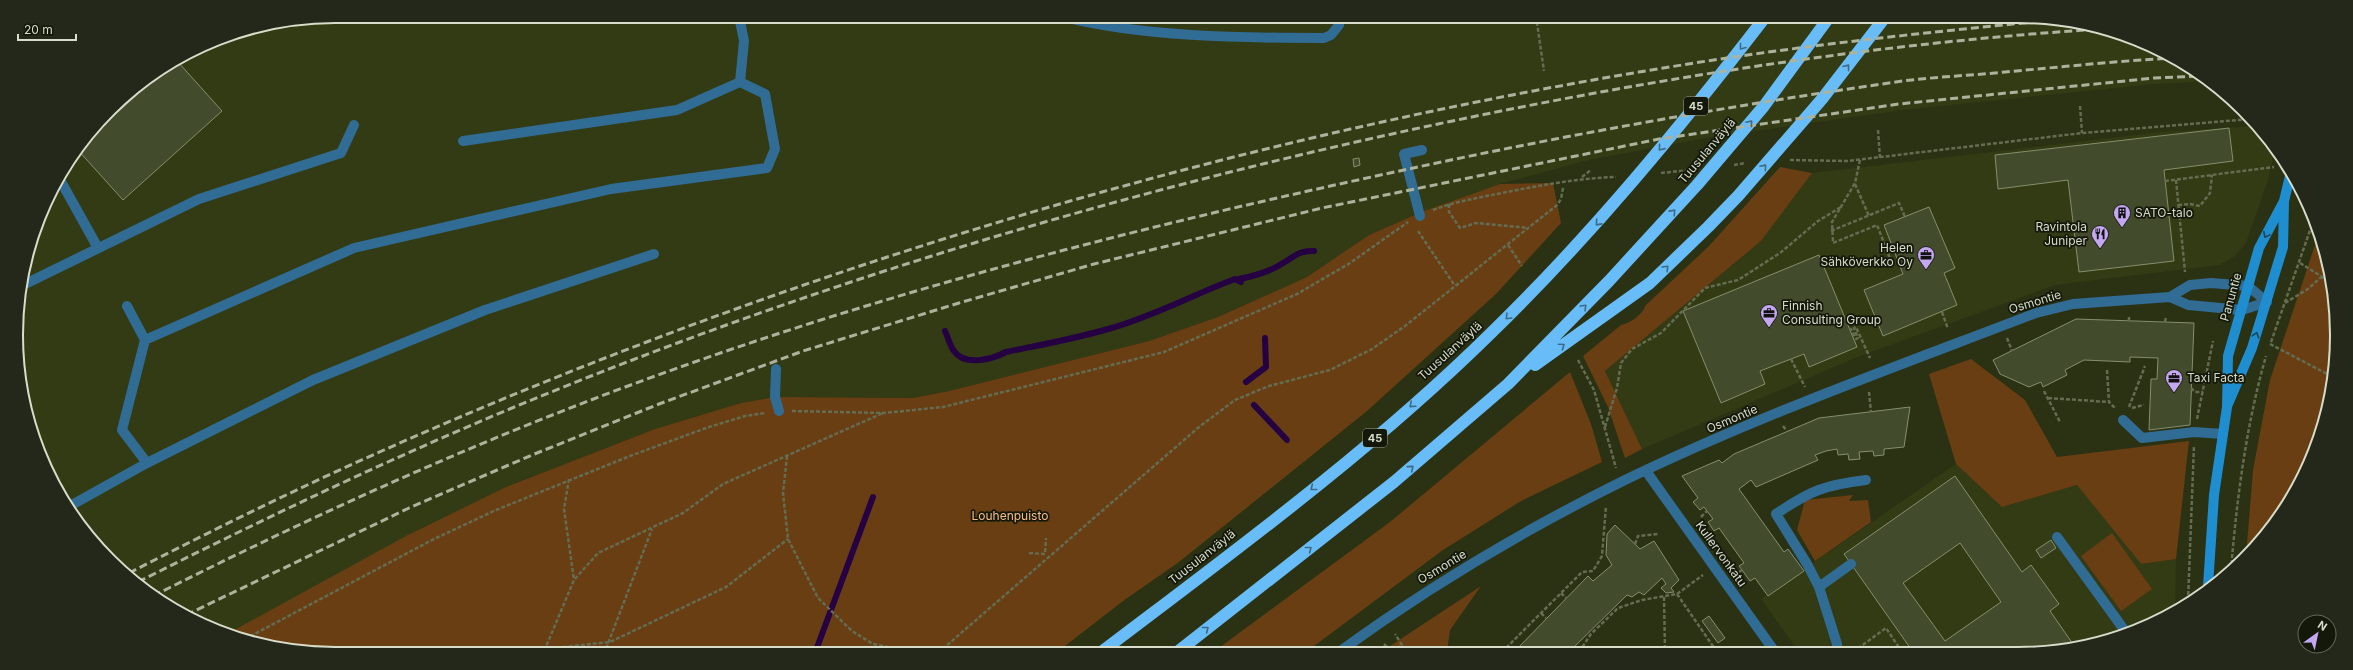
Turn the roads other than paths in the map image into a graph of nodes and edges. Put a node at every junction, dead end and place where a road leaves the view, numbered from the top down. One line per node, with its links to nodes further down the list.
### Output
1 (741, 23): 7 (street)
2 (1100, 23): 3 (street)
3 (1338, 23)
4 (1760, 23): 39 (highway, Tuusulanväylä / 45, one-way to 39)
5 (1825, 23): 25 (highway, Tuusulanväylä, one-way to 5)
6 (1881, 23): 25 (highway, one-way to 6)
7 (740, 82): 9 (street); 23 (street)
8 (354, 125): 15 (street)
9 (463, 141)
10 (1422, 150): 14 (street)
11 (2289, 181): 13 (main road, Panuntie)
12 (62, 184): 15 (street)
13 (2284, 201): 18 (main road, Panuntie, one-way to 18); 20 (main road, Panuntie)
14 (1416, 218)
15 (98, 248): 17 (street)
16 (654, 254): 30 (street)
17 (28, 283)
18 (2248, 286): 19 (street, Osmontie); 20 (street); 22 (main road, Panuntie)
19 (2170, 297): 22 (street, Osmontie); 31 (street, Osmontie)
20 (2267, 302): 22 (street, Osmontie); 26 (main road, Panuntie, one-way to 20)
21 (127, 306): 23 (street)
22 (2242, 310): 26 (main road, Panuntie)
23 (145, 340): 30 (street)
24 (776, 369): 27 (street)
25 (1508, 384): 40 (highway, Tuusulanväylä, one-way to 25)
26 (2227, 407): 29 (main road, Panuntie)
27 (779, 411)
28 (2123, 420): 29 (street)
29 (2223, 434): 36 (main road, Panuntie)
30 (147, 463): 33 (street)
31 (1646, 471): 41 (street, Osmontie); 42 (street, Kullervonkatu)
32 (1866, 480): 37 (street)
33 (73, 504)
34 (2057, 538): 38 (street)
35 (1851, 564): 37 (street)
36 (2208, 583)
37 (1819, 587): 43 (street)
38 (2122, 628)
39 (1108, 647)
40 (1184, 647)
41 (1346, 647)
42 (1771, 647)
43 (1837, 647)

